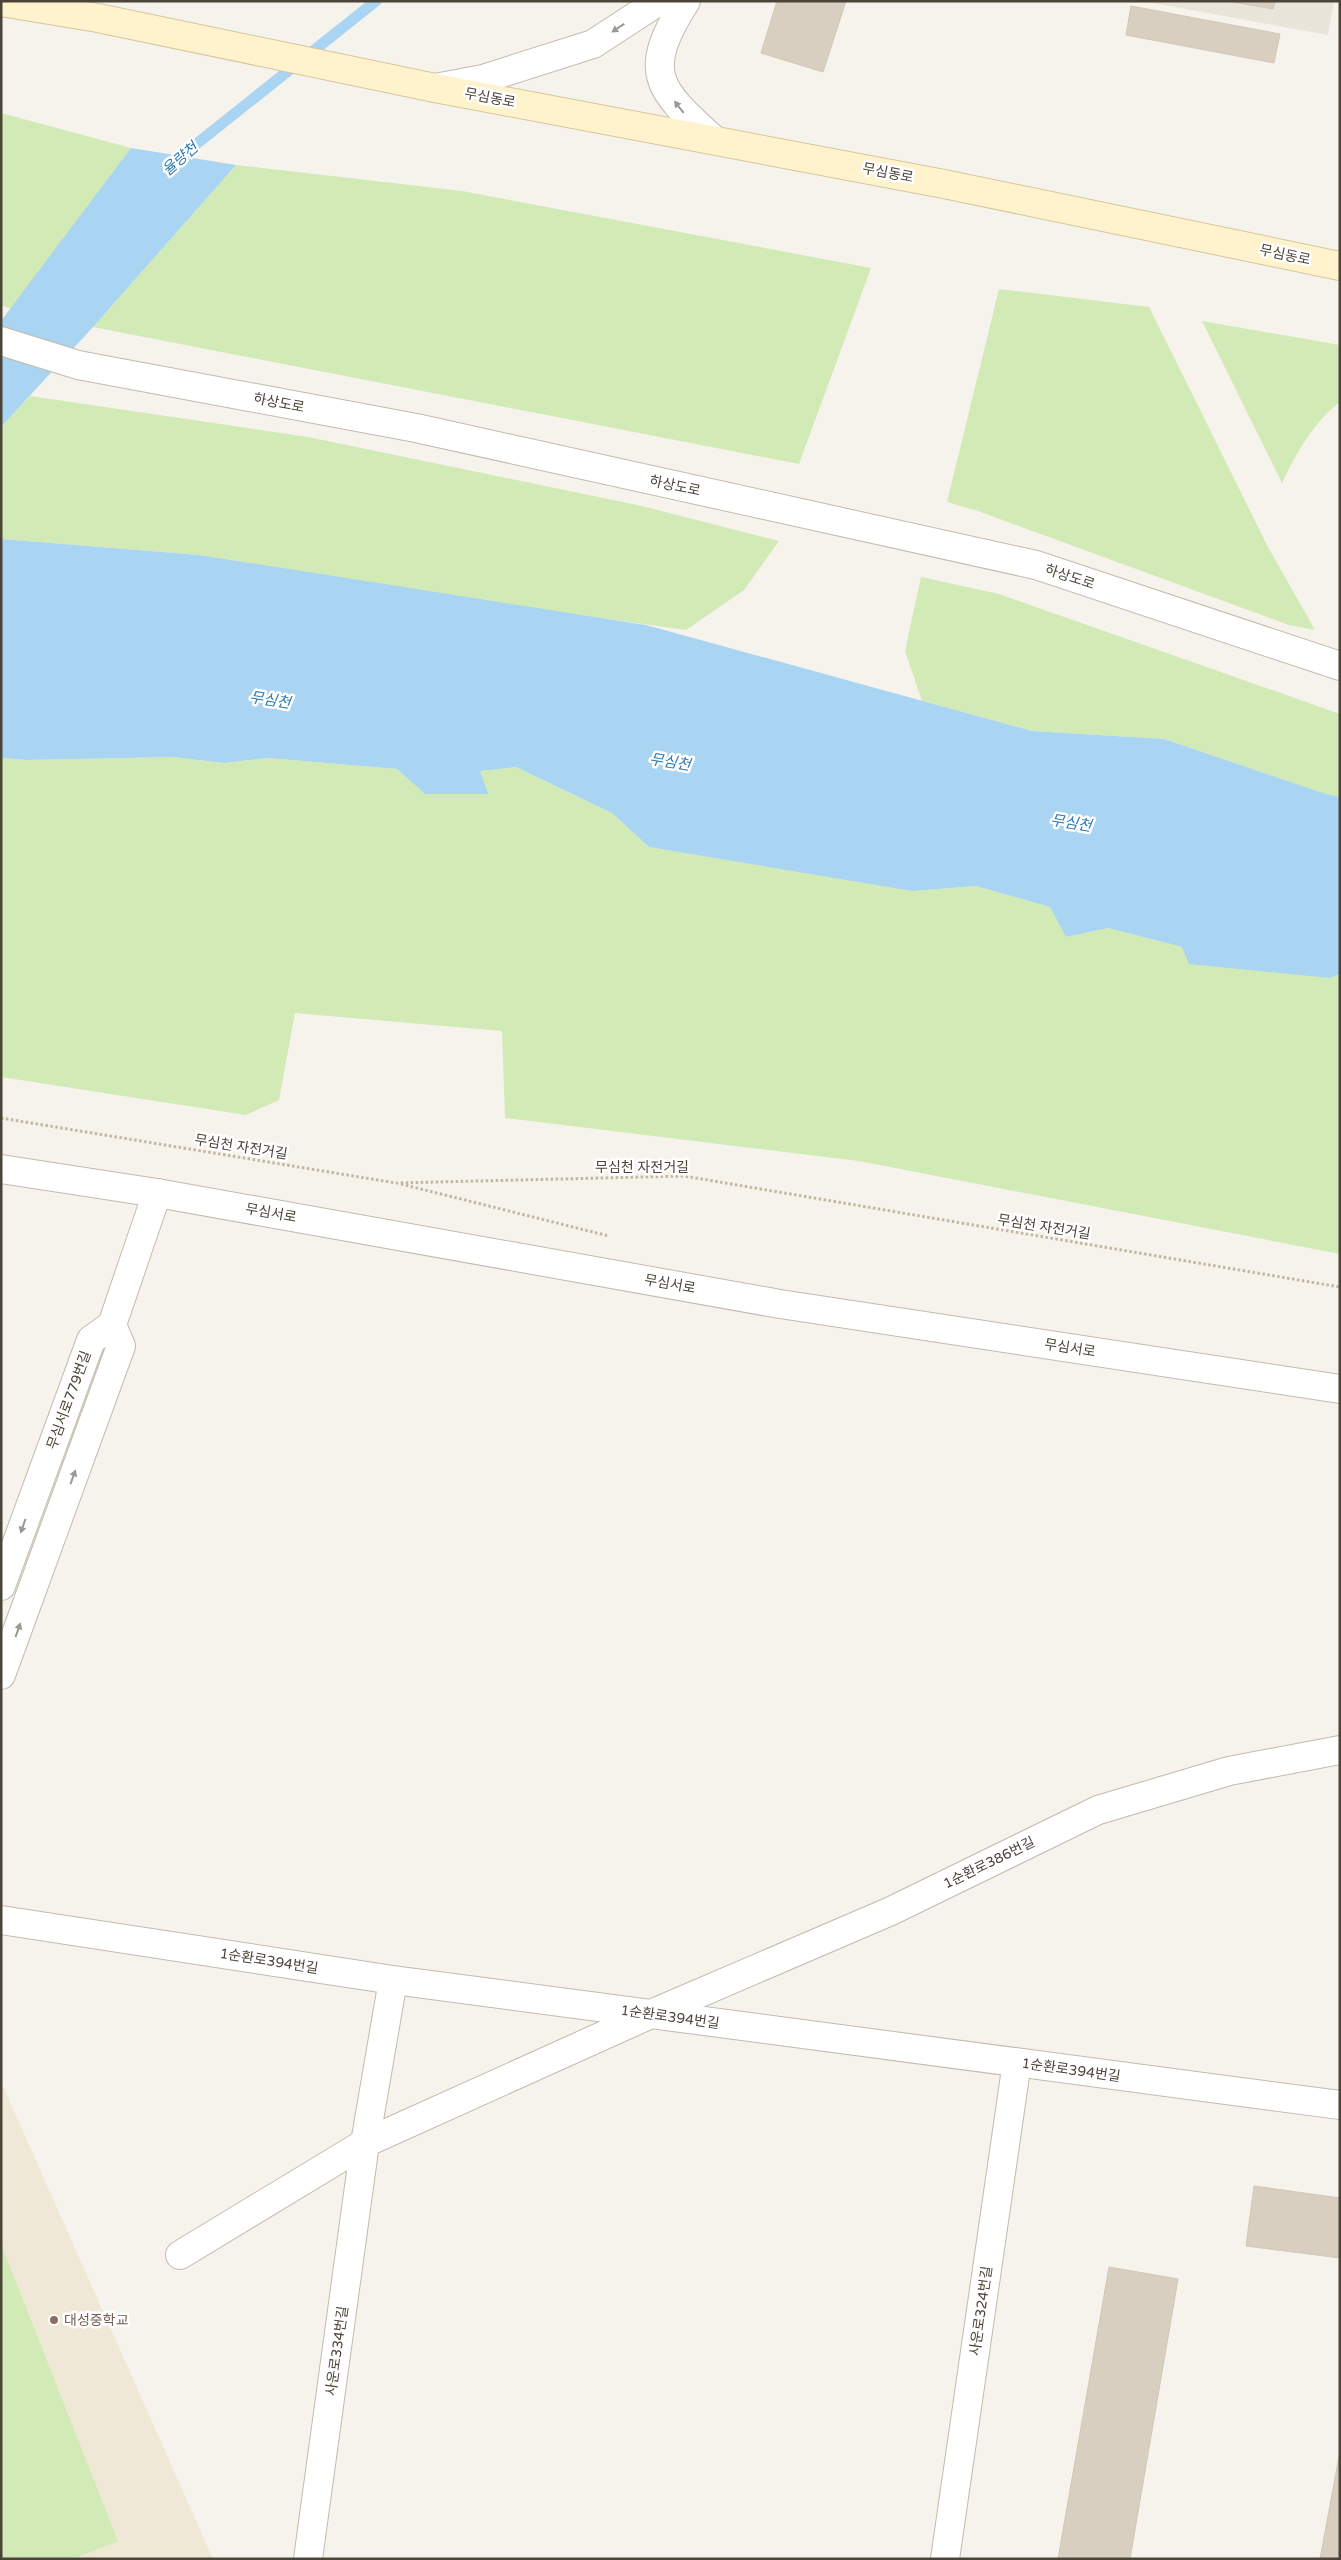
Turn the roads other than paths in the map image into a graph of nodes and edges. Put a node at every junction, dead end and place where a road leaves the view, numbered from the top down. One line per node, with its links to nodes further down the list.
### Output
1 (659, 1): 5 (street, one-way to 5)
2 (686, 1): 6 (street, one-way to 2)
3 (1, 2): 4 (main road)
4 (89, 10): 5 (main road, 무심동로)
5 (435, 88): 6 (main road, 무심동로)
6 (714, 140): 7 (main road, 무심동로)
7 (1340, 266)
8 (1, 341): 9 (street, 하상도로)
9 (1340, 666)
10 (1, 1169): 11 (street, 무심서로)
11 (157, 1193): 12 (street); 13 (street, 무심서로)
12 (112, 1325): 14 (street, 무심서로779번길, one-way to 14); 15 (street, one-way to 12)
13 (1340, 1389)
14 (1, 1586)
15 (1, 1676)
16 (1340, 1750): 19 (street, 1순환로386번길)
17 (1, 1920): 18 (street, 1순환로394번길)
18 (393, 1980): 19 (street, 1순환로394번길); 22 (street, 사운로334번길)
19 (651, 2014): 20 (street, 1순환로394번길); 22 (street, 1순환로386번길)
20 (1017, 2062): 21 (street, 1순환로394번길); 25 (street, 사운로324번길)
21 (1340, 2105)
22 (365, 2143): 23 (street); 24 (street, 사운로334번길)
23 (180, 2255)
24 (308, 2559)
25 (945, 2559)

